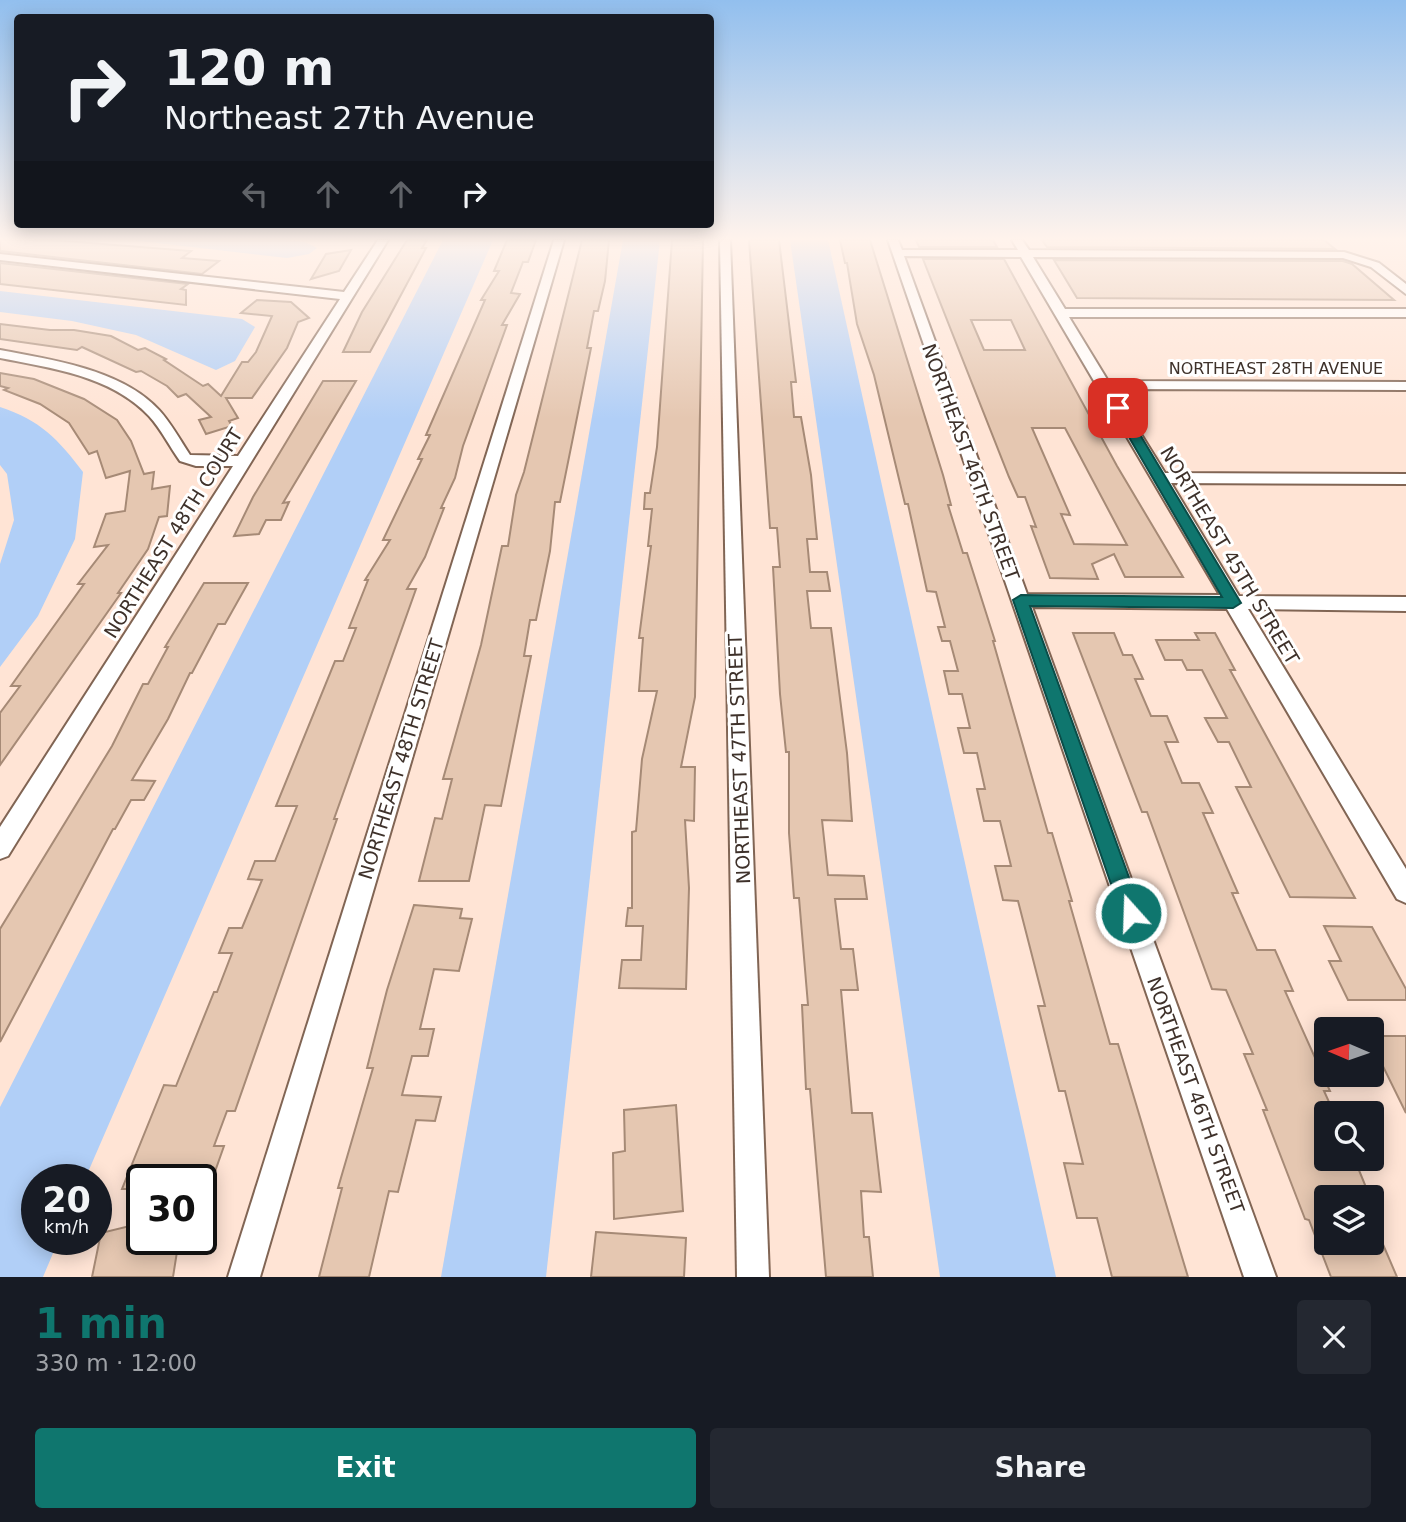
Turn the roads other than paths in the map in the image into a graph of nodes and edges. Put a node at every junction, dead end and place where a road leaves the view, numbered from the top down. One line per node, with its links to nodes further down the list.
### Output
1 (344, 300): 11 (street, NORTHEAST 48TH COURT)
2 (541, 300): 20 (street, NORTHEAST 48TH STREET)
3 (727, 300): 21 (street, NORTHEAST 47TH STREET)
4 (914, 300): 14 (street, NORTHEAST 46TH STREET)
5 (1053, 300): 6 (street, NORTHEAST 45TH STREET)
6 (1061, 313): 7 (street); 9 (street, NORTHEAST 45TH STREET)
7 (1406, 313)
8 (0, 354): 11 (street)
9 (1104, 385): 10 (street, NORTHEAST 28TH AVENUE); 12 (street, NORTHEAST 45TH STREET)
10 (1406, 386)
11 (243, 461): 17 (street, NORTHEAST 48TH COURT)
12 (1160, 478): 13 (street); 15 (street, NORTHEAST 45TH STREET)
13 (1406, 479)
14 (1021, 600): 15 (street); 22 (street, NORTHEAST 46TH STREET)
15 (1233, 603): 16 (street); 18 (street, NORTHEAST 45TH STREET)
16 (1406, 604)
17 (0, 848)
18 (1399, 867): 19 (street, NORTHEAST 45TH STREET)
19 (1406, 891)
20 (244, 1277)
21 (753, 1277)
22 (1260, 1277)

